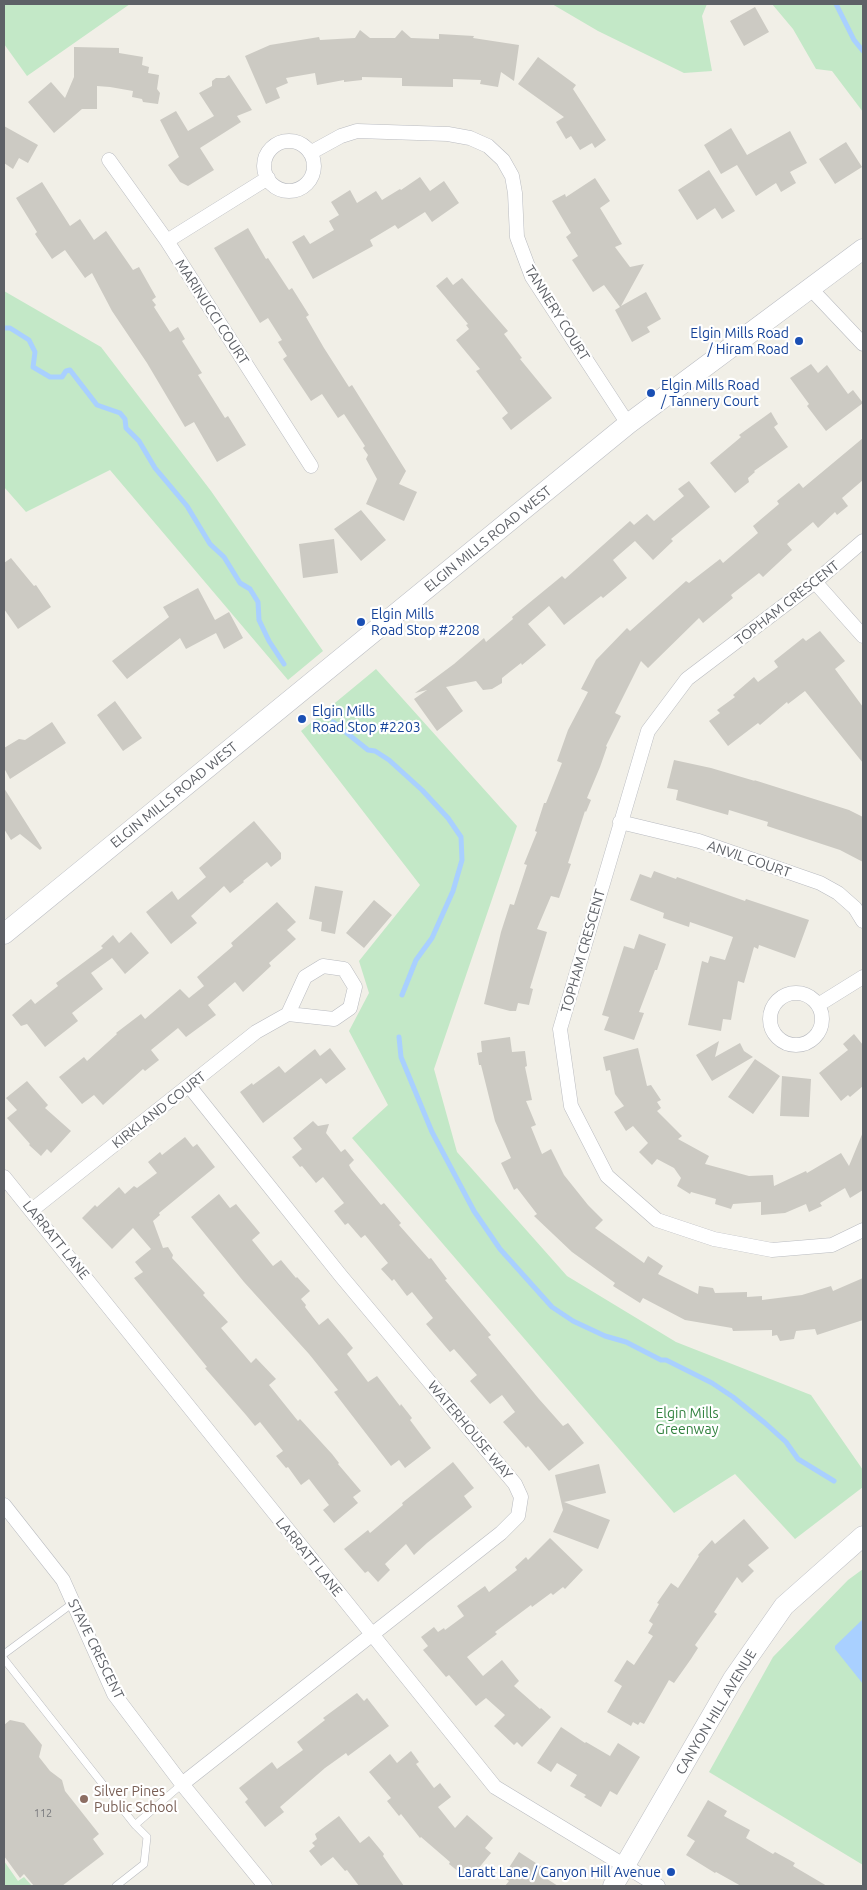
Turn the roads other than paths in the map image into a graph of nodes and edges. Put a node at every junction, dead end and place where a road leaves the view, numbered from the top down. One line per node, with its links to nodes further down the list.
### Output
1 (310, 153): 3 (street); 3 (street); 8 (street, TANNERY COURT)
2 (110, 160): 4 (street, MARINUCCI COURT)
3 (268, 178): 4 (street)
4 (167, 241): 9 (street, MARINUCCI COURT)
5 (863, 249): 6 (main road, ELGIN MILLS ROAD WEST)
6 (811, 289): 7 (street); 8 (main road, ELGIN MILLS ROAD WEST)
7 (863, 344)
8 (628, 424): 15 (main road, ELGIN MILLS ROAD WEST)
9 (311, 466)
10 (863, 542): 11 (street, TOPHAM CRESCENT)
11 (815, 582): 12 (street); 13 (street, TOPHAM CRESCENT)
12 (863, 636)
13 (620, 822): 14 (street, ANVIL COURT); 22 (street, TOPHAM CRESCENT)
14 (863, 921)
15 (4, 934)
16 (863, 977): 17 (street)
17 (818, 1005)
18 (288, 1014): 18 (street); 19 (street, KIRKLAND COURT)
19 (189, 1086): 21 (street, KIRKLAND COURT); 26 (street, WATERHOUSE WAY)
20 (4, 1177): 21 (street, LARRATT LANE)
21 (32, 1210): 26 (street, LARRATT LANE)
22 (863, 1230)
23 (4, 1505): 25 (street, STAVE CRESCENT)
24 (863, 1536): 31 (main road, CANYON HILL AVENUE)
25 (73, 1603): 27 (lane); 29 (street, STAVE CRESCENT)
26 (371, 1634): 29 (street, WATERHOUSE WAY); 31 (street, LARRATT LANE)
27 (4, 1654)
28 (4, 1659): 30 (lane)
29 (182, 1784): 30 (lane); 33 (street, STAVE CRESCENT)
30 (135, 1825): 32 (lane)
31 (625, 1865): 34 (main road, CANYON HILL AVENUE); 35 (street, LARRATT LANE)
32 (116, 1886)
33 (266, 1886)
34 (613, 1886)
35 (658, 1886)

